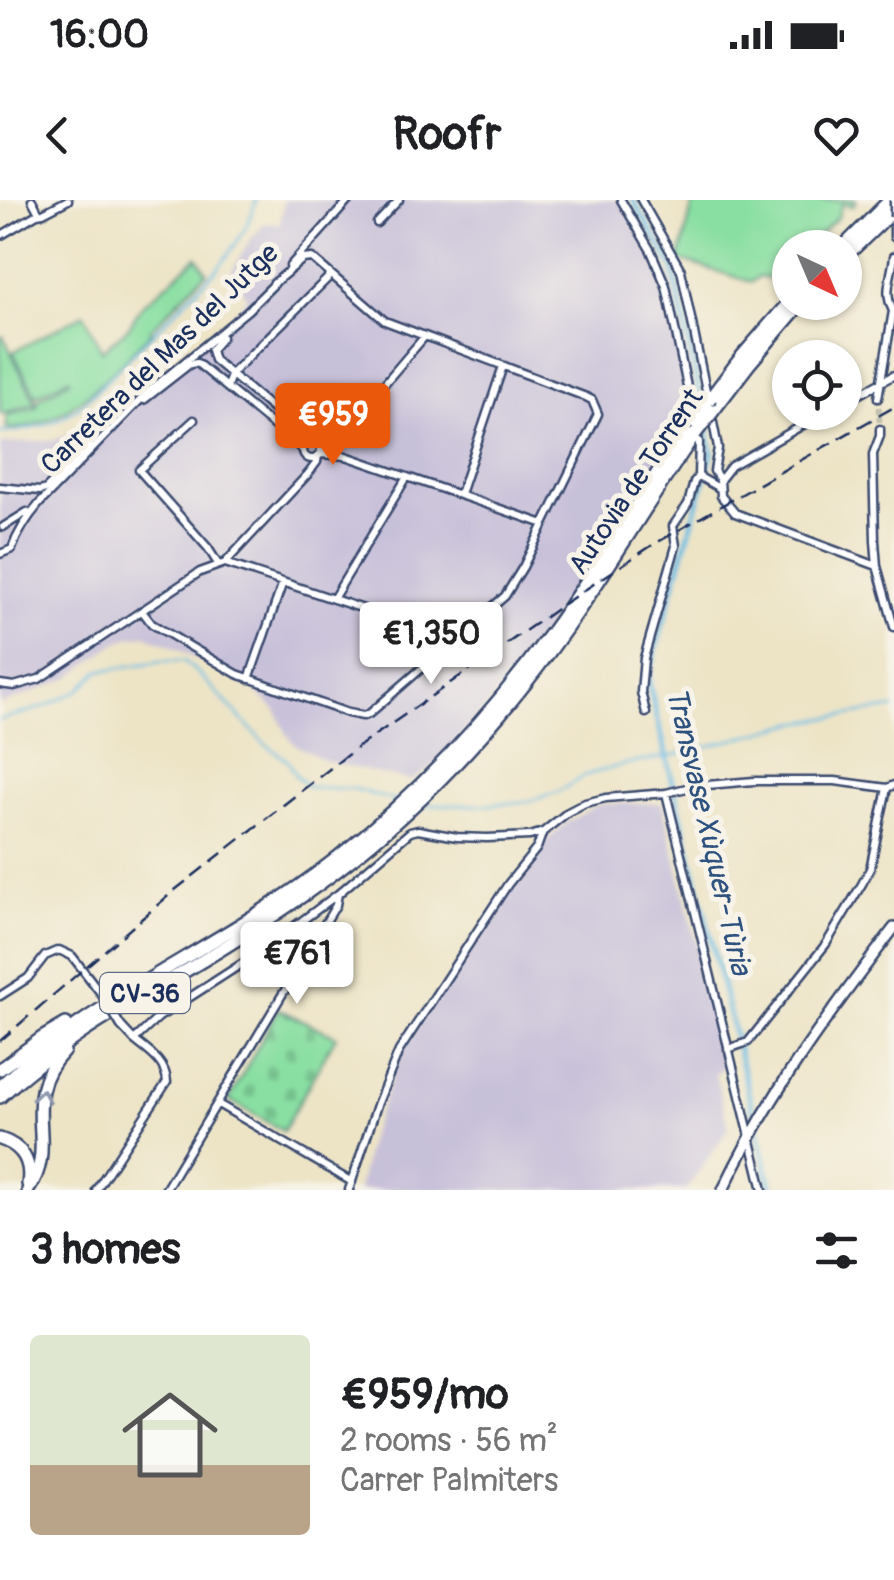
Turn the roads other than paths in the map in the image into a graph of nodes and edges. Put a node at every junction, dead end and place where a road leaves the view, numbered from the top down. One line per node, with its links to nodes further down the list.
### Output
1 (32, 200): 9 (street)
2 (68, 200): 9 (street)
3 (349, 200): 17 (street, Carretera del Mas del Jutge)
4 (399, 200): 10 (street)
5 (621, 200): 41 (street)
6 (641, 200): 44 (street)
7 (892, 200): 8 (street, bridge); 11 (highway)
8 (894, 213): 13 (street); 14 (highway)
9 (39, 214): 12 (street)
10 (377, 223)
11 (861, 230)
12 (0, 236)
13 (894, 238)
14 (862, 242)
15 (894, 256): 25 (street)
16 (330, 275): 17 (street); 21 (street); 23 (street)
17 (273, 284): 18 (street, Carretera del Mas del Jutge)
18 (237, 320): 23 (street); 29 (street, Carretera del Mas del Jutge)
19 (773, 320): 30 (highway, Autovia de Torrent / CV-36)
20 (787, 320): 30 (highway, Autovia de Torrent / CV-36)
21 (425, 336): 22 (street); 35 (street)
22 (503, 366): 46 (street); 48 (street)
23 (232, 373): 26 (street); 36 (street)
24 (894, 375): 25 (street)
25 (880, 382): 27 (street); 28 (street)
26 (227, 386): 29 (street); 39 (street)
27 (862, 392)
28 (878, 398)
29 (138, 403): 32 (street, Carretera del Mas del Jutge)
30 (712, 403): 64 (highway, Autovia de Torrent / CV-36, bridge)
31 (194, 420): 52 (street)
32 (115, 426): 45 (street); 47 (street, Carretera del Mas del Jutge)
33 (880, 429): 53 (street)
34 (794, 430): 44 (street)
35 (340, 434): 36 (street); 37 (street); 38 (street)
36 (317, 442): 37 (street); 39 (street); 40 (street)
37 (332, 445): 38 (street); 40 (street)
38 (343, 453): 40 (street); 42 (street)
39 (304, 454): 40 (street); 43 (street)
40 (320, 455): 43 (street)
41 (698, 476): 44 (street); 61 (street)
42 (407, 477): 46 (street); 55 (street)
43 (300, 480): 52 (street)
44 (716, 484): 53 (street)
45 (0, 487)
46 (460, 494): 48 (street)
47 (40, 502): 49 (street, Carretera del Mas del Jutge); 50 (street, Carretera del Mas del Jutge)
48 (544, 524): 58 (street)
49 (1, 527): 50 (street)
50 (14, 539): 51 (street, Carretera del Mas del Jutge)
51 (1, 556)
52 (221, 563): 54 (street); 56 (street)
53 (877, 566): 57 (street)
54 (284, 582): 55 (street); 59 (street)
55 (333, 599): 58 (street)
56 (142, 612): 59 (street); 60 (street)
57 (894, 627)
58 (452, 644): 59 (street)
59 (249, 679)
60 (0, 684)
61 (646, 714)
62 (891, 786): 63 (street); 72 (street)
63 (672, 791): 65 (street); 72 (street)
64 (390, 820): 67 (highway, Autovia de Torrent / CV-36); 68 (highway, Autovia de Torrent / CV-36)
65 (542, 832): 66 (street); 79 (street)
66 (338, 894): 71 (street); 76 (street)
67 (298, 899): 75 (highway, Autovia de Torrent / CV-36); 80 (highway, one-way to 67)
68 (248, 920): 73 (highway); 74 (highway, Autovia de Torrent / CV-36)
69 (894, 928): 77 (main road)
70 (0, 996): 71 (street, bridge)
71 (134, 1040): 81 (street)
72 (728, 1050): 77 (street)
73 (0, 1069)
74 (0, 1086)
75 (0, 1097)
76 (218, 1104): 79 (street); 82 (street)
77 (751, 1137): 83 (main road); 84 (street)
78 (0, 1139): 80 (highway)
79 (350, 1186)
80 (27, 1190)
81 (96, 1190)
82 (165, 1190)
83 (723, 1190)
84 (763, 1190)

